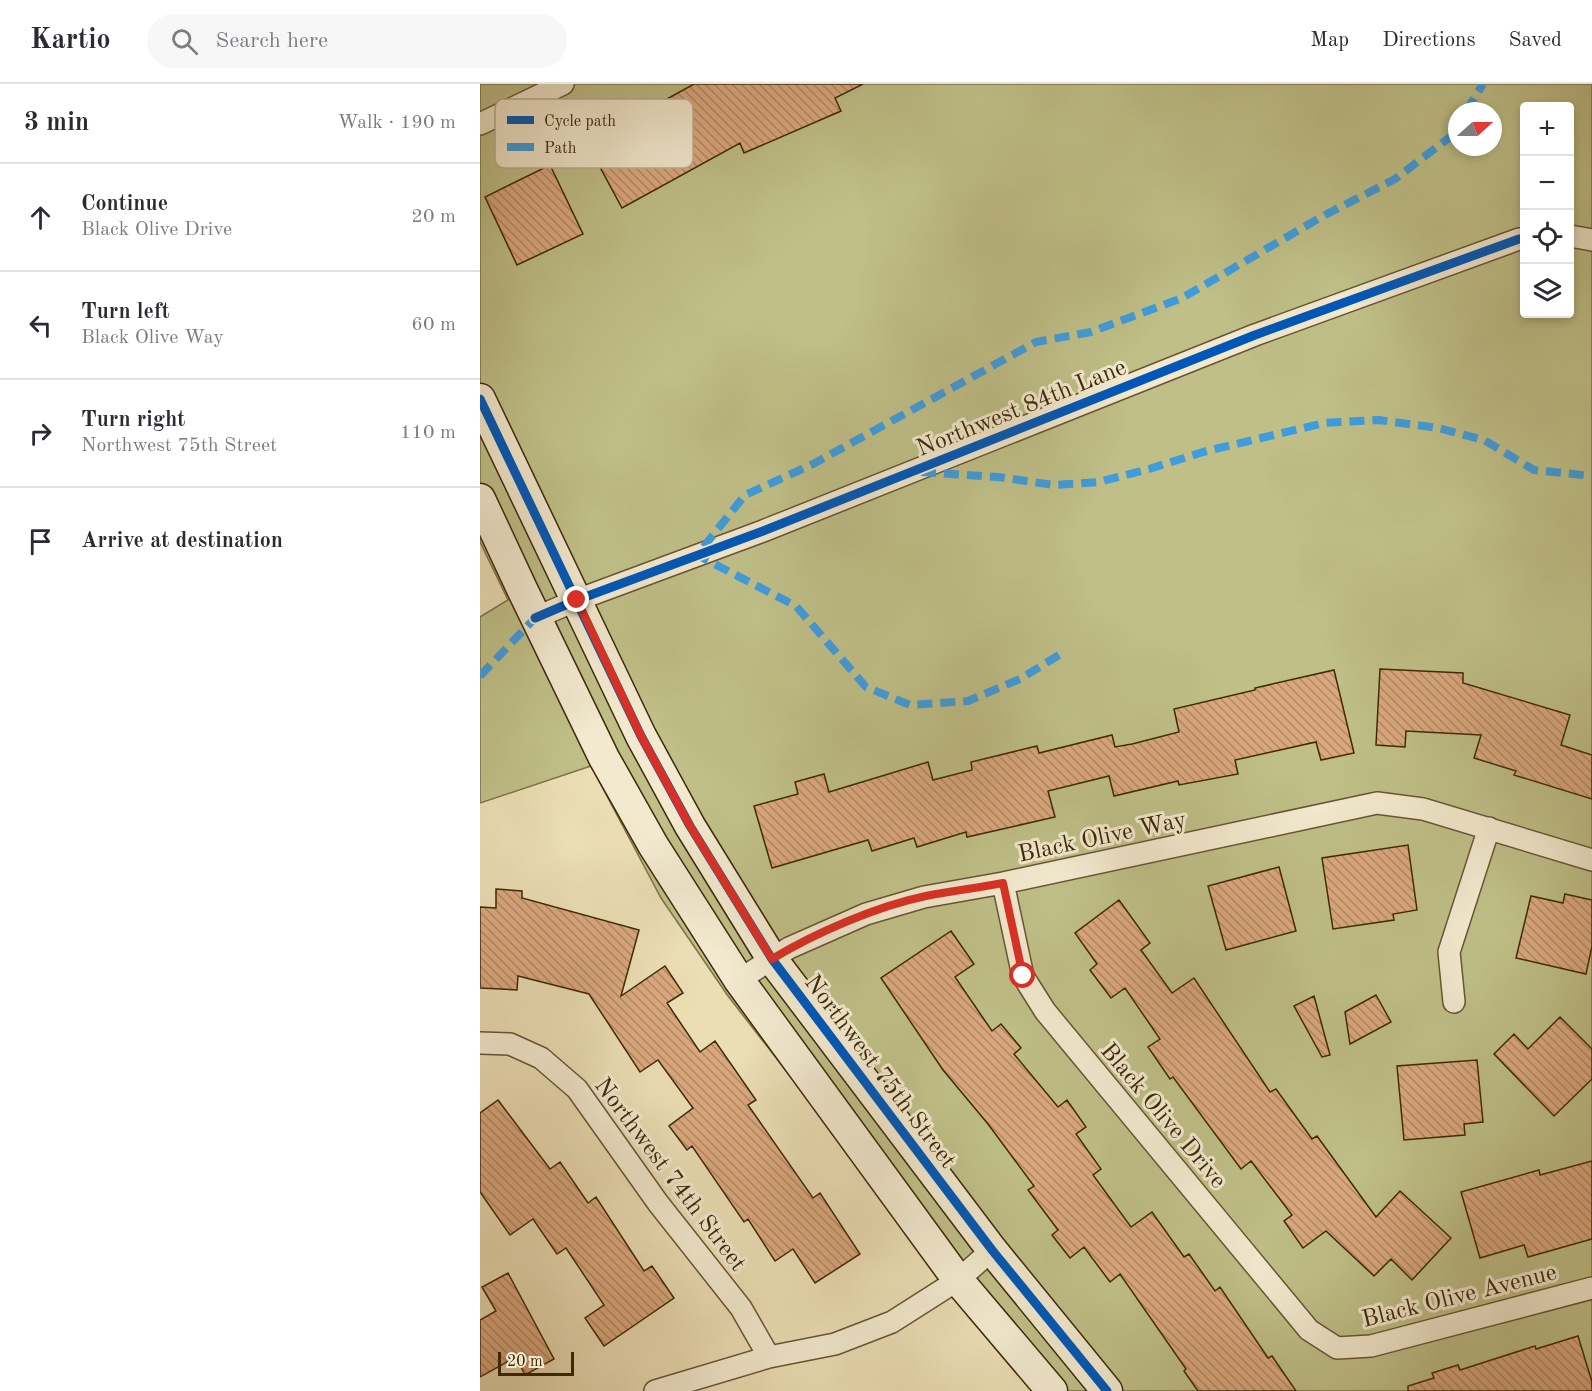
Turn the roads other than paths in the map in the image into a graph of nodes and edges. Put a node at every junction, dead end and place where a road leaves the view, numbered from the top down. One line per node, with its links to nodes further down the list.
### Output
1 (563, 84): 2 (street)
2 (532, 99)
3 (495, 117): 4 (street)
4 (480, 124)
5 (1574, 237): 7 (street)
6 (1520, 240): 10 (street, Northwest 84th Lane)
7 (1592, 240)
8 (480, 399): 10 (street, Northwest 75th Street)
9 (480, 499): 11 (street)
10 (577, 600): 11 (street, Northwest 84th Lane); 15 (street, Northwest 75th Street)
11 (535, 618): 16 (street)
12 (1489, 828): 13 (street, Black Olive Way); 14 (street, Black Olive Way); 17 (street)
13 (1592, 860)
14 (1003, 883): 15 (street, Black Olive Way); 22 (street, Black Olive Drive)
15 (772, 959): 16 (street, Black Olive Way); 19 (street, Northwest 75th Street)
16 (739, 980): 20 (street)
17 (1454, 1002)
18 (480, 1043): 23 (street, Northwest 74th Street)
19 (992, 1250): 20 (street); 26 (street, Northwest 75th Street)
20 (958, 1280): 23 (street); 25 (street)
21 (1592, 1288): 22 (street, Black Olive Avenue)
22 (1337, 1348)
23 (769, 1357): 24 (street)
24 (655, 1391)
25 (1052, 1391)
26 (1107, 1391)

